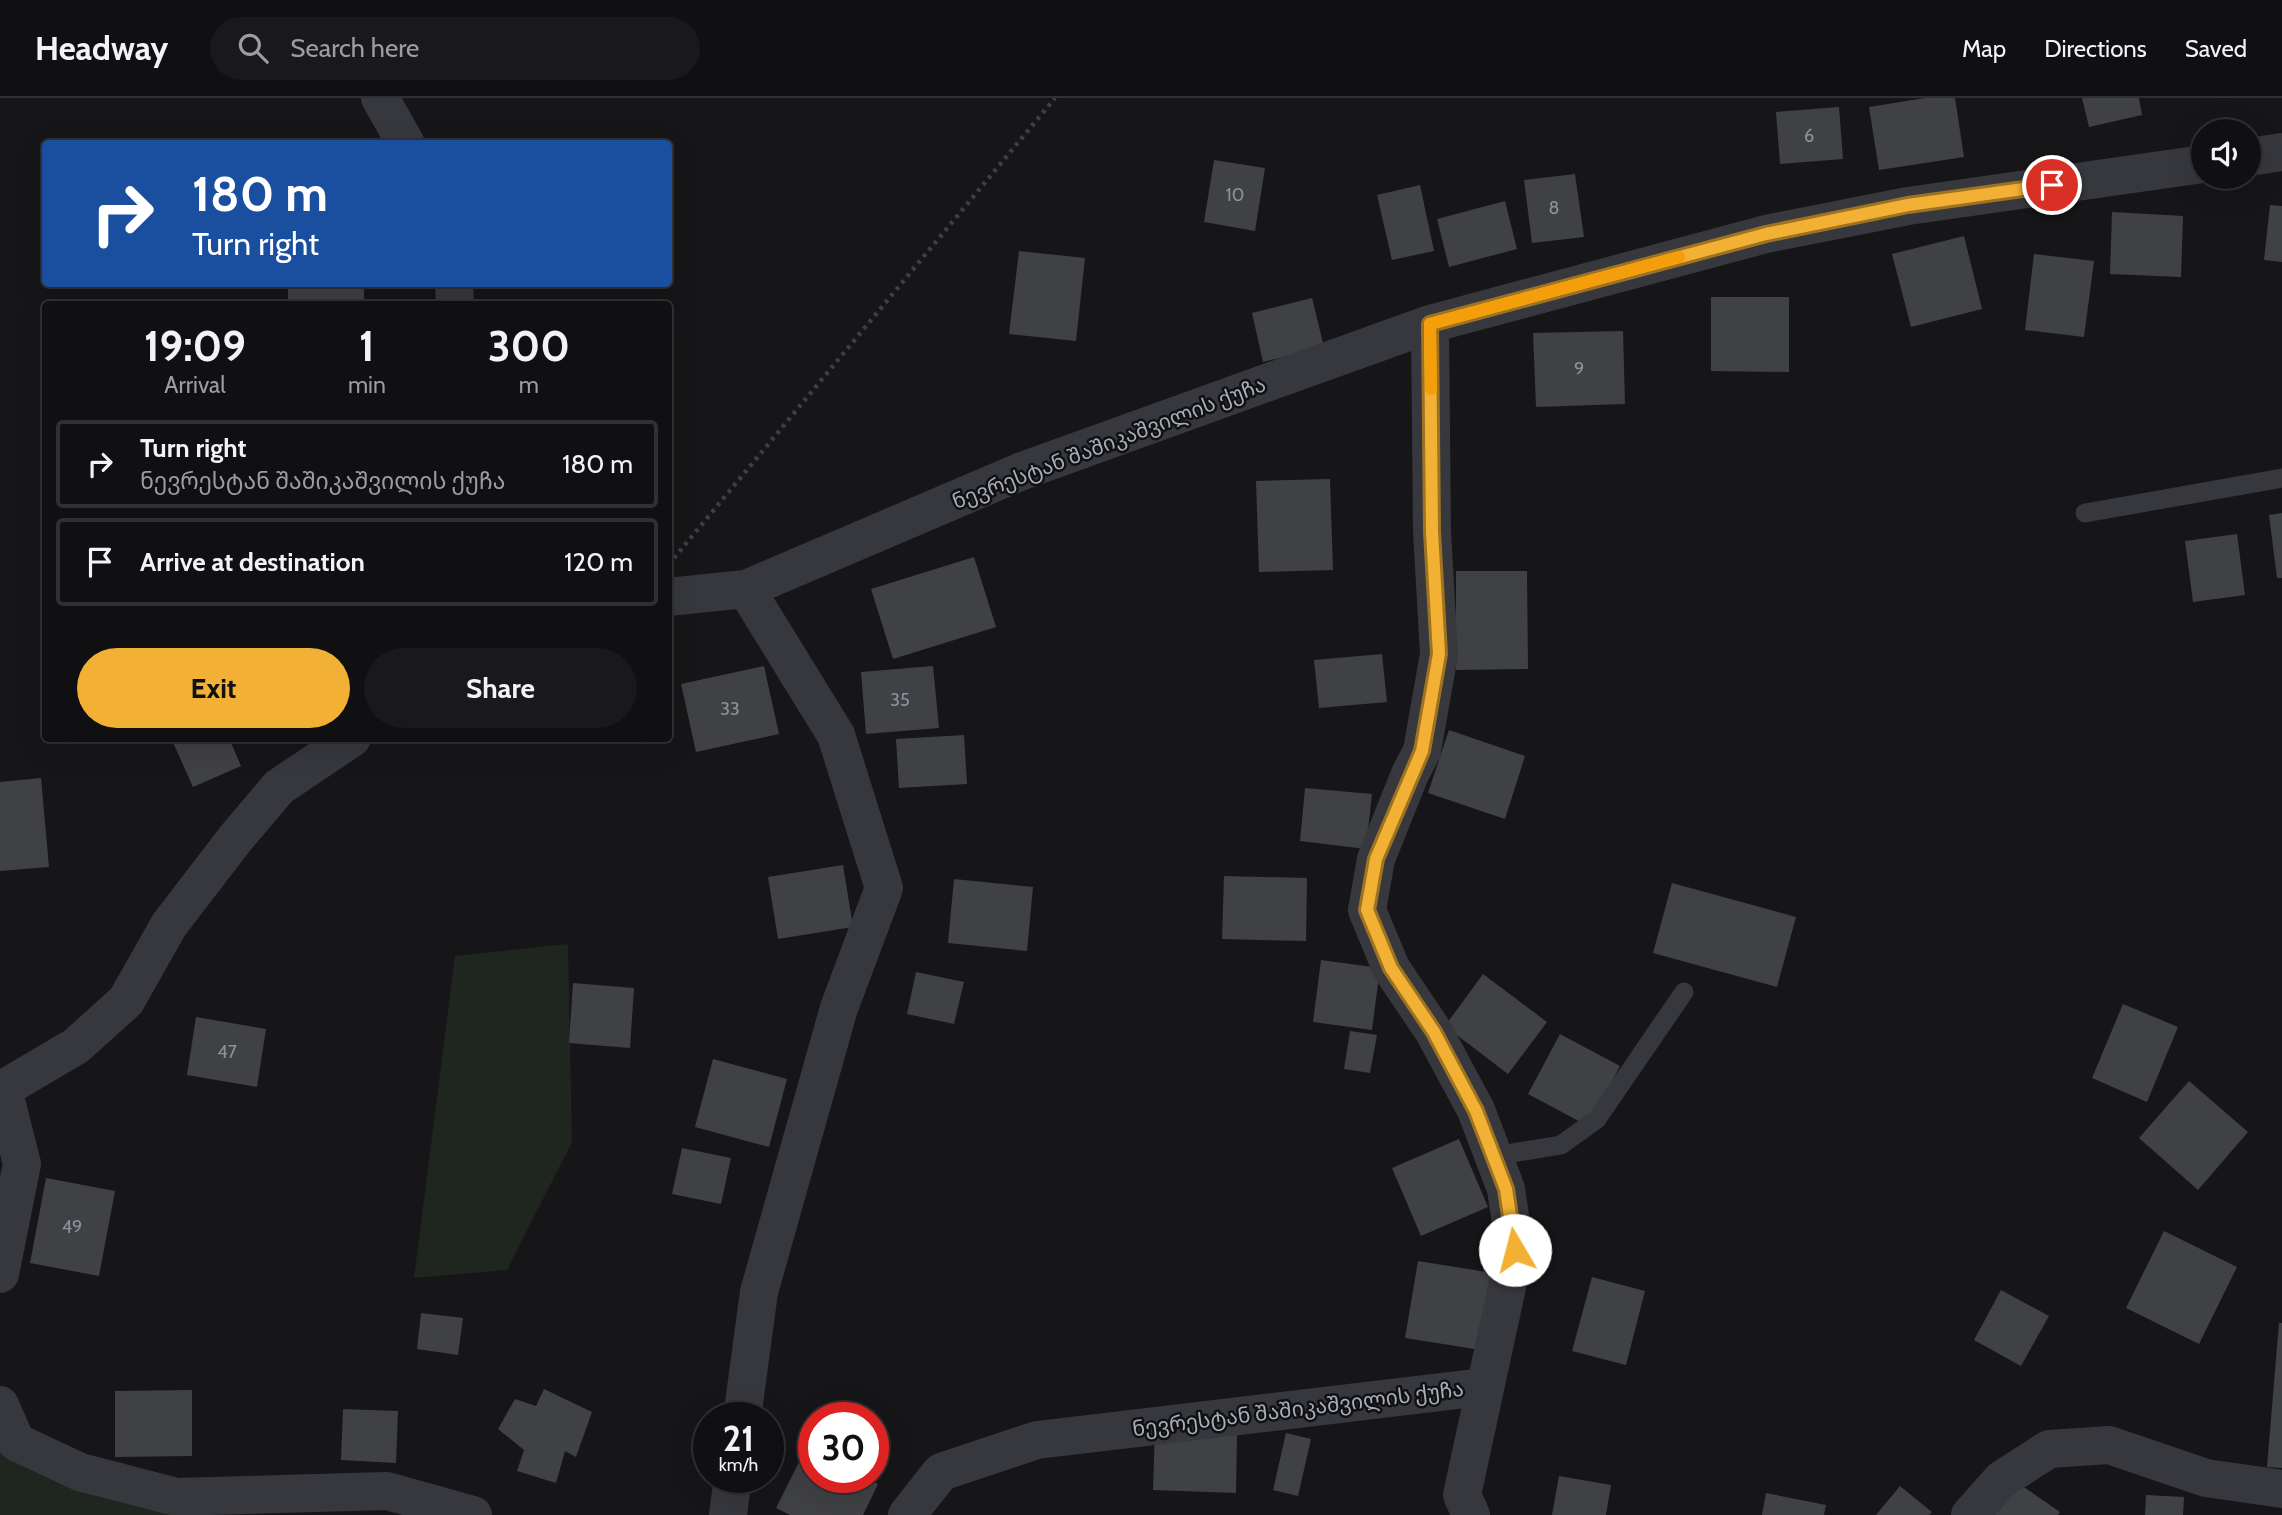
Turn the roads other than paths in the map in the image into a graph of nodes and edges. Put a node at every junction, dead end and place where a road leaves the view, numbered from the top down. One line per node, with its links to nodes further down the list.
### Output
1 (380, 98): 2 (street)
2 (404, 140)
3 (2282, 152): 4 (street)
4 (2261, 155)
5 (2191, 166): 6 (street, ნევრესტან შაშიკაშვილის ქუჩა)
6 (1430, 324): 9 (street, ნევრესტან შაშიკაშვილის ქუჩა); 14 (street, ნევრესტან შაშიკაშვილის ქუჩა)
7 (2282, 478): 8 (lane)
8 (2085, 513)
9 (746, 589): 10 (street, ნევრესტან შაშიკაშვილის ქუჩა); 17 (street)
10 (672, 597)
11 (346, 742): 13 (street)
12 (1684, 992): 14 (lane)
13 (2, 1088): 15 (street)
14 (1494, 1156): 16 (street, ნევრესტან შაშიკაშვილის ქუჩა)
15 (0, 1274)
16 (1483, 1387): 24 (street, ნევრესტან შაშიკაშვილის ქუჩა); 25 (street)
17 (744, 1402)
18 (0, 1405): 21 (street)
19 (2282, 1489): 26 (street)
20 (731, 1493): 23 (street)
21 (327, 1504): 22 (street)
22 (472, 1515)
23 (728, 1515)
24 (907, 1515)
25 (1471, 1515)
26 (1970, 1515)

